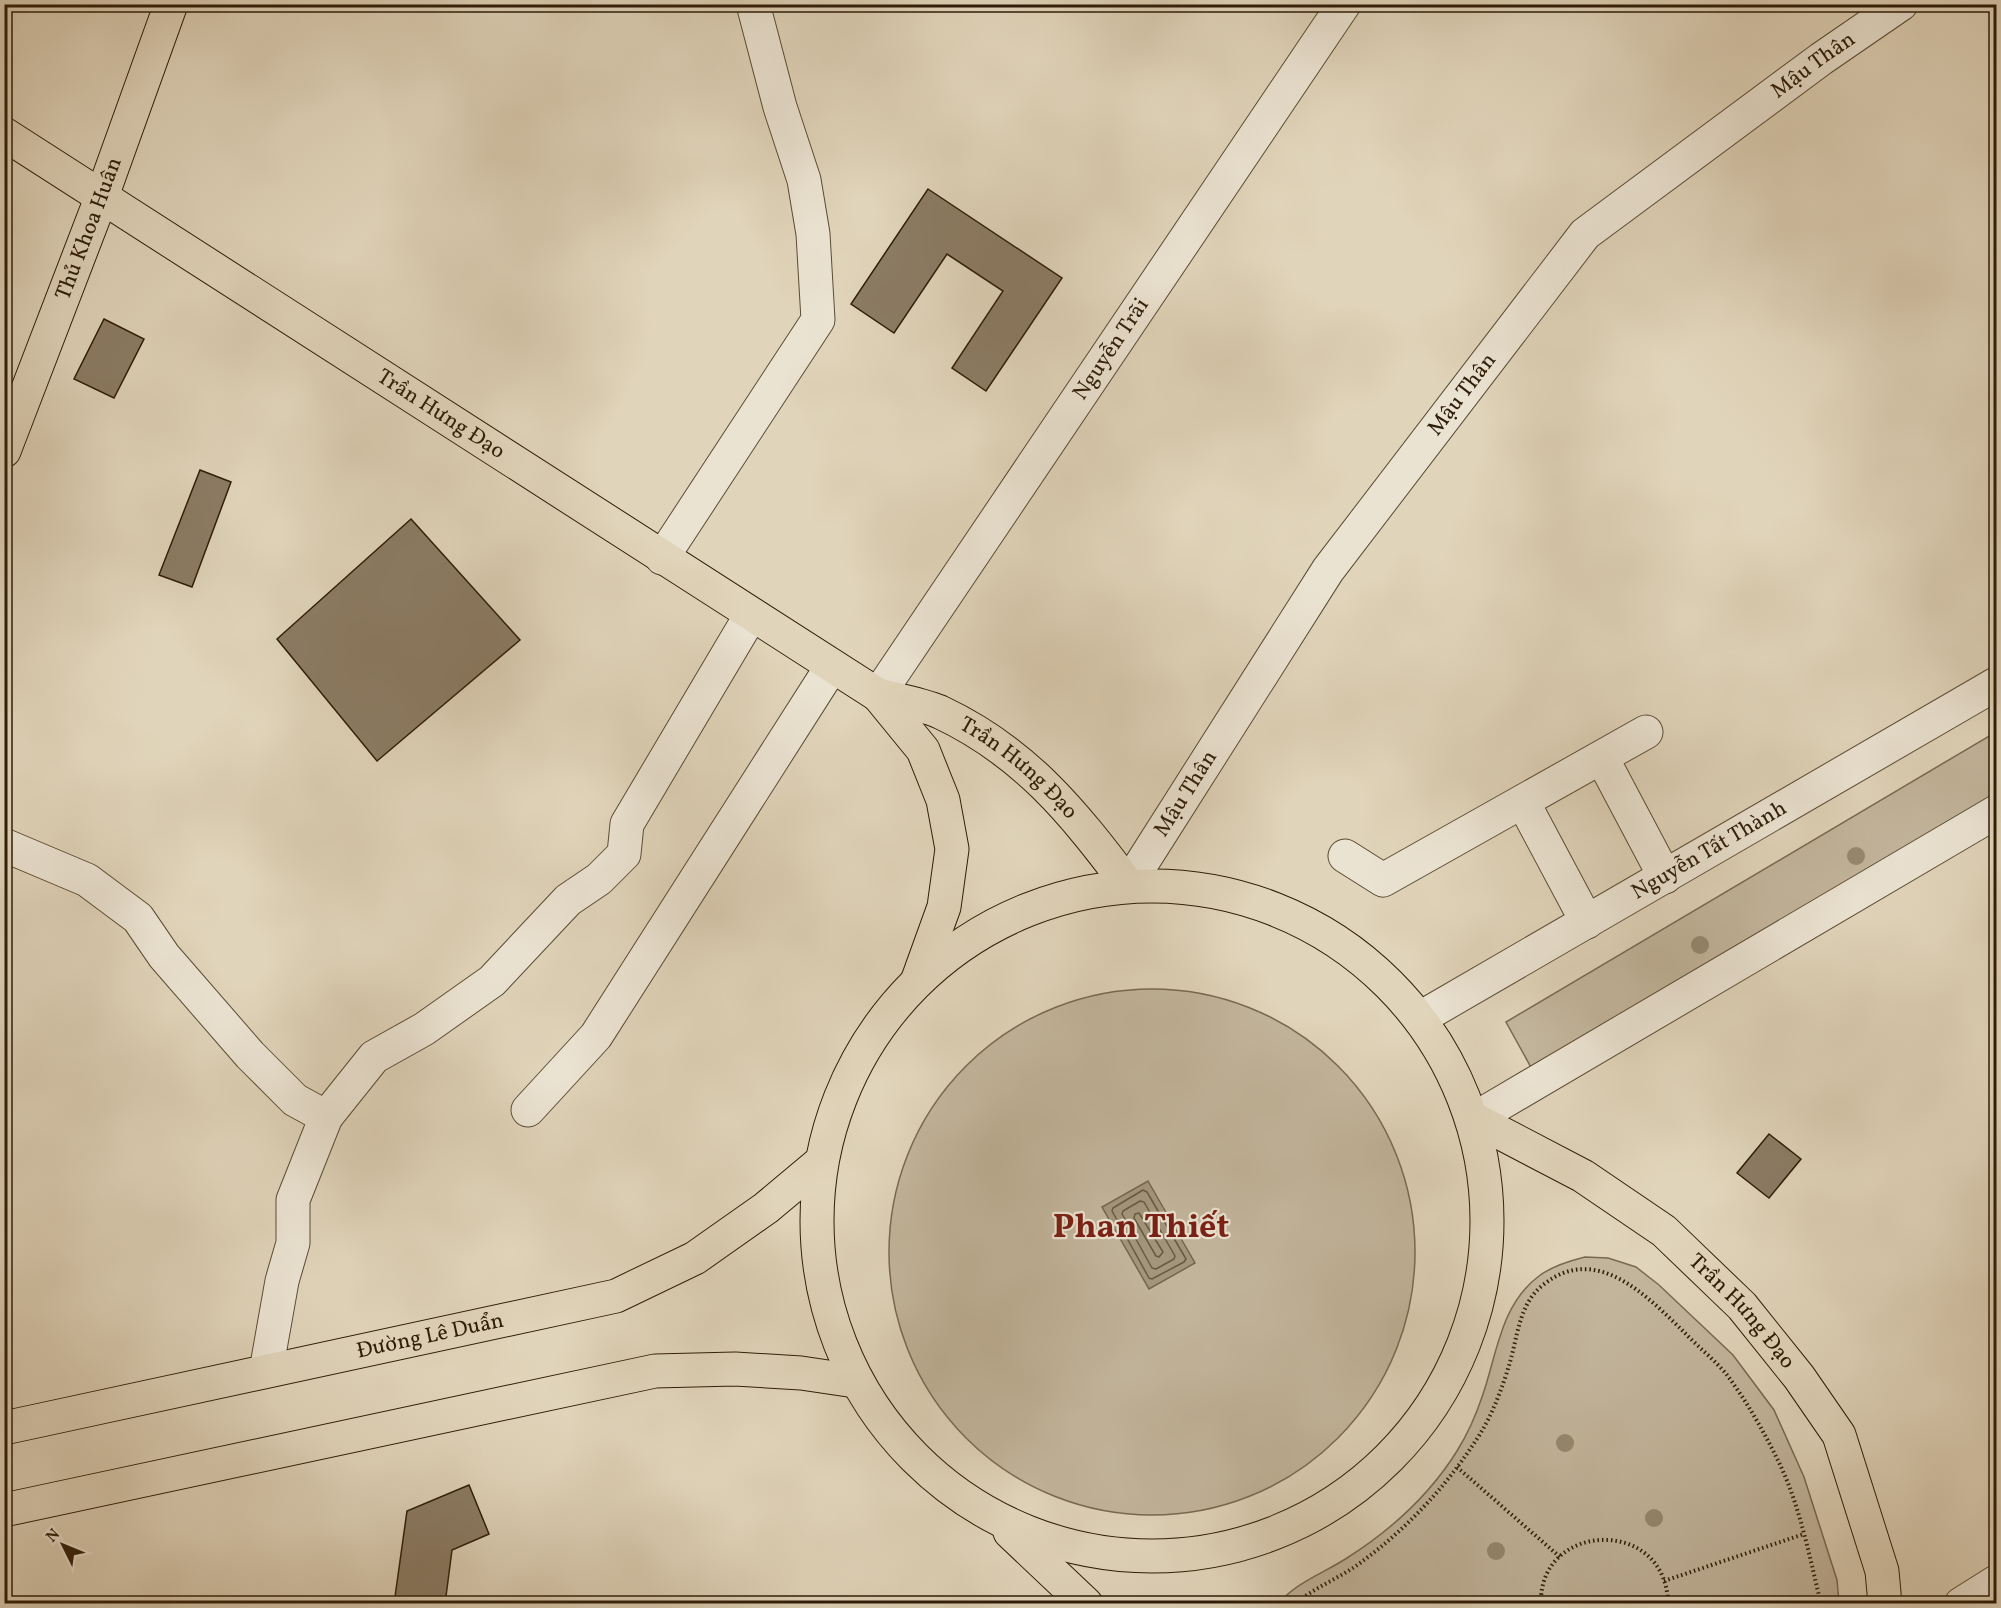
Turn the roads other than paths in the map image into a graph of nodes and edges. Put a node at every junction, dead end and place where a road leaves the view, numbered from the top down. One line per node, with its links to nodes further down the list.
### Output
1 (171, 4): 6 (main road, Thủ Khoa Huân)
2 (753, 4): 8 (street)
3 (1344, 4): 12 (street, Nguyễn Trãi)
4 (1901, 4): 20 (street, Mậu Thân)
5 (4, 134): 6 (main road, Trần Hưng Đạo)
6 (102, 196): 7 (main road, Thủ Khoa Huân); 8 (main road, Trần Hưng Đạo)
7 (4, 451)
8 (662, 558): 9 (main road, Trần Hưng Đạo)
9 (751, 615): 10 (main road, Trần Hưng Đạo); 25 (street)
10 (832, 666): 12 (main road, Trần Hưng Đạo); 24 (street)
11 (1996, 684): 19 (street, Nguyễn Tất Thành)
12 (878, 695): 20 (main road, Trần Hưng Đạo); 22 (main road, Trần Hưng Đạo)
13 (1646, 732): 14 (street)
14 (1602, 758): 15 (street); 19 (street)
15 (1523, 802): 18 (street); 21 (street)
16 (1996, 812): 26 (street)
17 (4, 845): 25 (street)
18 (1345, 856)
19 (1665, 877): 21 (street, Nguyễn Tất Thành)
20 (1128, 885): 22 (main road); 23 (main road)
21 (1587, 922): 23 (street, Nguyễn Tất Thành)
22 (918, 980): 27 (main road)
23 (1422, 1017): 26 (main road)
24 (528, 1110)
25 (326, 1117): 28 (street)
26 (1474, 1119): 32 (main road); 35 (main road, Trần Hưng Đạo)
27 (821, 1162): 28 (main road, Đường Lê Duẩn); 29 (main road)
28 (266, 1371): 30 (main road, Đường Lê Duẩn)
29 (855, 1381): 31 (main road); 32 (main road)
30 (4, 1428)
31 (4, 1510)
32 (1000, 1522): 34 (main road)
33 (1996, 1582): 36 (street)
34 (1086, 1604)
35 (1885, 1604)
36 (1961, 1604)

